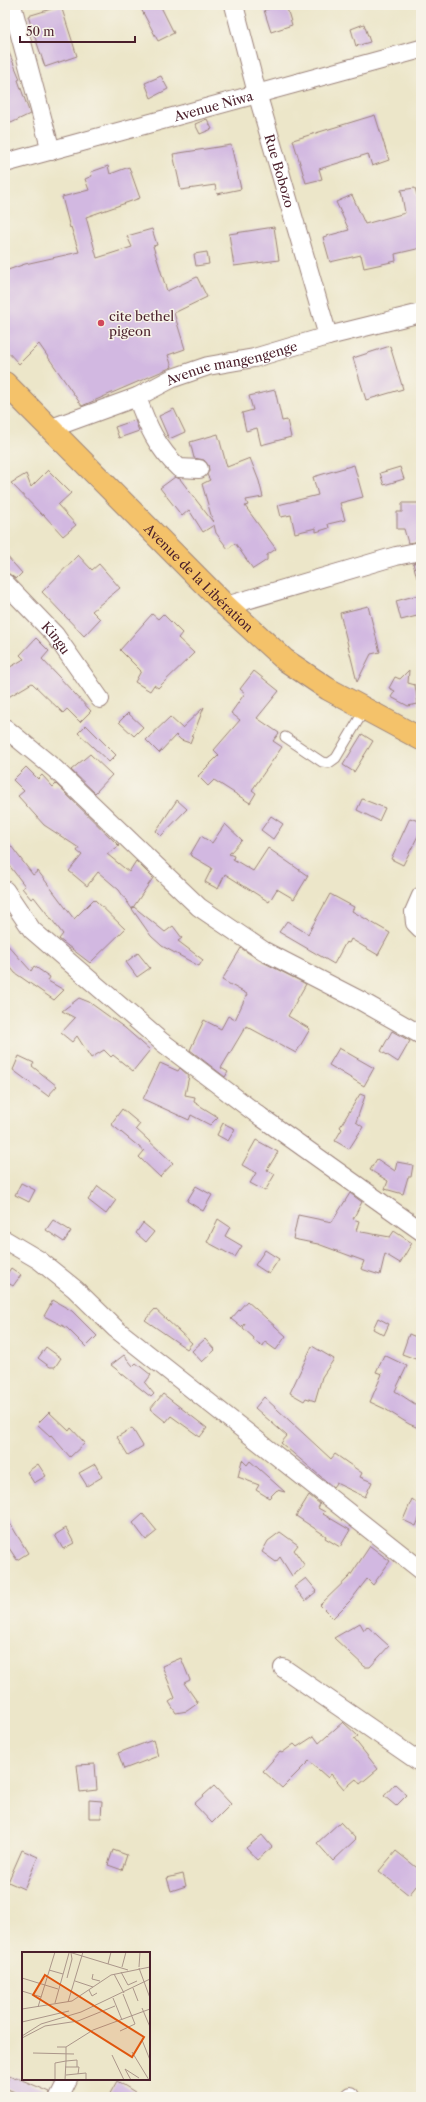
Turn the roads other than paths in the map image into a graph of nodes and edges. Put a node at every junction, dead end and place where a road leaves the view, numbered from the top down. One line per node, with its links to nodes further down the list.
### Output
1 (12, 5): 5 (street)
2 (234, 5): 4 (street, Rue Bobozo)
3 (421, 48): 4 (street, Avenue Niwa)
4 (257, 93): 5 (street, Avenue Niwa); 8 (street, Rue Bobozo)
5 (51, 151): 6 (street, Avenue Niwa)
6 (5, 163)
7 (421, 313): 8 (street, Avenue mangengenge)
8 (328, 336): 10 (street, Avenue mangengenge)
9 (5, 382): 11 (highway, Avenue de la Libération)
10 (137, 397): 11 (street, Avenue mangengenge); 12 (street)
11 (48, 428): 15 (highway, Avenue de la Libération)
12 (199, 469)
13 (421, 551): 15 (street)
14 (5, 583): 16 (street, Kingu)
15 (226, 606): 17 (highway, Avenue de la Libération)
16 (100, 699)
17 (365, 709): 19 (lane); 20 (highway, Avenue de la Libération)
18 (5, 728): 24 (street)
19 (285, 737)
20 (421, 738)
21 (5, 890): 25 (street)
22 (421, 896): 23 (street)
23 (421, 929)
24 (421, 1035)
25 (421, 1231)
26 (5, 1240): 27 (street)
27 (421, 1570)
28 (283, 1668): 29 (street)
29 (421, 1763)
30 (68, 2080): 31 (street)
31 (59, 2097)

